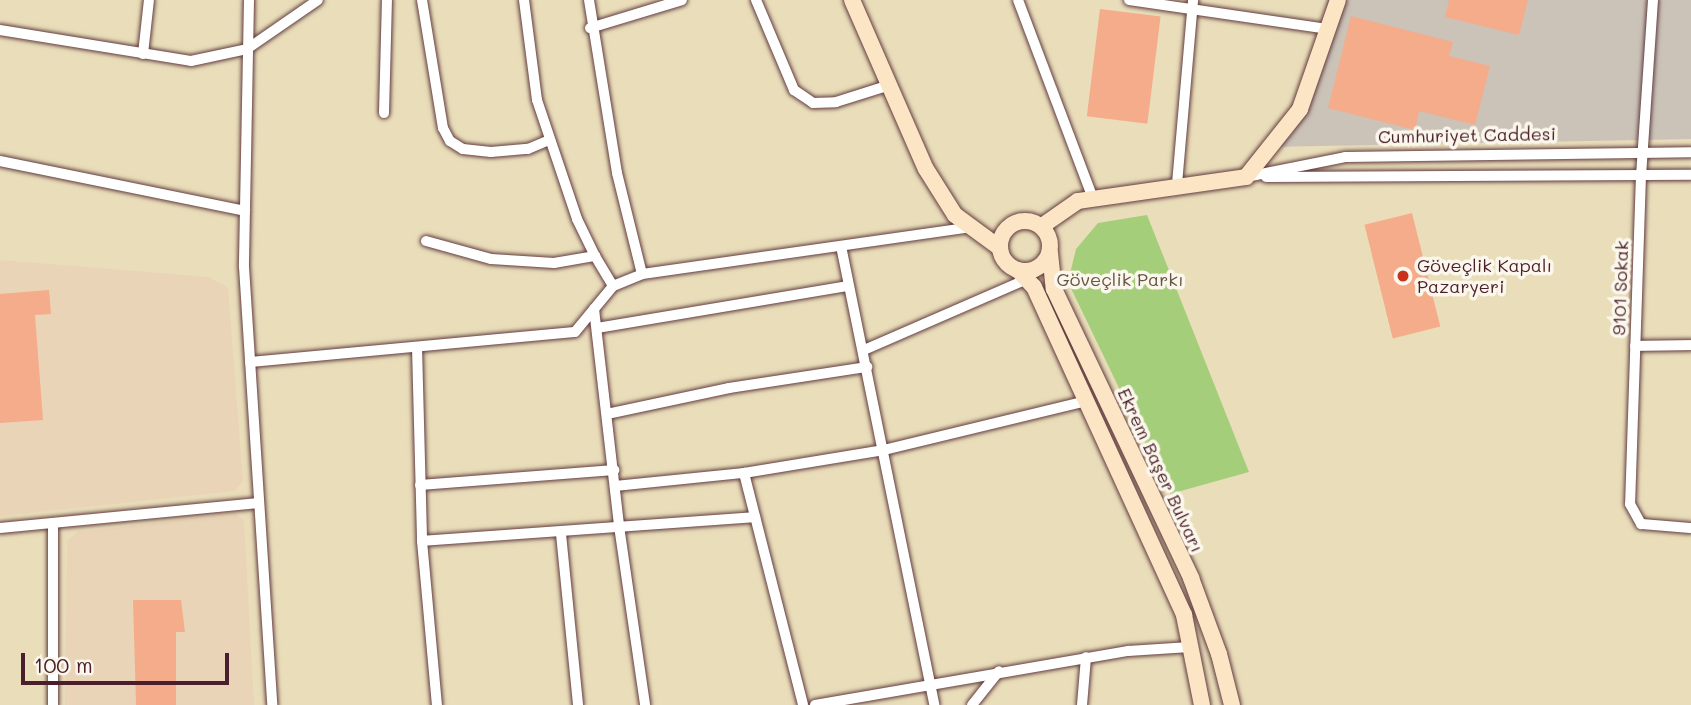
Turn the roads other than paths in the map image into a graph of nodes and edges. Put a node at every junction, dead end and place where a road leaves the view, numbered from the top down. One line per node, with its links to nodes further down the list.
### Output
1 (149, 0): 20 (street)
2 (249, 0): 19 (street)
3 (318, 0): 19 (street)
4 (387, 0): 22 (street)
5 (422, 0): 23 (street)
6 (524, 0): 23 (street)
7 (589, 0): 16 (street)
8 (682, 0): 16 (street)
9 (757, 0): 21 (street)
10 (852, 0): 21 (main road)
11 (1018, 0): 31 (street)
12 (1129, 0): 15 (street)
13 (1338, 0): 17 (main road)
14 (1653, 0): 24 (street, 9101 Sokak)
15 (1193, 3): 17 (street); 30 (street)
16 (590, 28): 40 (street)
17 (1329, 29): 29 (main road)
18 (0, 30): 20 (street)
19 (247, 49): 20 (street); 32 (street)
20 (143, 54)
21 (890, 85): 34 (main road)
22 (384, 113)
23 (550, 140): 39 (street)
24 (1643, 152): 25 (street, Cumhuriyet Caddesi); 27 (street, 9101 Sokak); 29 (street, Cumhuriyet Caddesi)
25 (1691, 152)
26 (0, 161): 32 (street)
27 (1641, 175): 28 (street, Cumhuriyet Caddesi); 29 (street, Cumhuriyet Caddesi); 47 (street, 9101 Sokak)
28 (1691, 175)
29 (1246, 177): 30 (main road, Cumhuriyet Caddesi)
30 (1177, 184): 31 (main road, Cumhuriyet Caddesi)
31 (1093, 198): 33 (main road, Cumhuriyet Caddesi)
32 (245, 211): 50 (street)
33 (1042, 226): 37 (main road); 38 (main road)
34 (972, 227): 36 (street); 37 (main road)
35 (426, 241): 39 (street)
36 (841, 246): 40 (street); 43 (street)
37 (1000, 248): 41 (main road)
38 (1050, 253): 41 (main road); 82 (main road, Ekrem Başer Bulvarı)
39 (595, 256): 42 (street)
40 (642, 274): 42 (street)
41 (1022, 275): 49 (street); 52 (main road)
42 (613, 286): 44 (street)
43 (849, 286): 45 (street); 49 (street)
44 (594, 309): 45 (street); 48 (street)
45 (597, 328): 53 (street)
46 (1691, 345): 47 (street)
47 (1635, 346): 63 (street, 9101 Sokak)
48 (417, 347): 50 (street); 57 (street)
49 (864, 350): 51 (street)
50 (250, 362): 59 (street)
51 (867, 367): 53 (street); 54 (street)
52 (1083, 402): 54 (street); 67 (main road)
53 (607, 414): 55 (street)
54 (884, 450): 56 (street); 70 (street)
55 (614, 470): 57 (street); 58 (street)
56 (744, 473): 58 (street); 60 (street)
57 (420, 485): 66 (street)
58 (615, 486): 62 (street)
59 (259, 503): 61 (street); 72 (street)
60 (755, 517): 62 (street); 76 (street)
61 (53, 523): 64 (street); 71 (street)
62 (619, 526): 65 (street); 75 (street)
63 (1691, 527)
64 (0, 528)
65 (561, 534): 66 (street); 74 (street)
66 (422, 541): 73 (street)
67 (1190, 647): 68 (street); 81 (main road)
68 (1086, 657): 69 (street); 80 (street)
69 (999, 671): 70 (street); 79 (street)
70 (932, 682): 77 (street); 78 (street)
71 (54, 705)
72 (272, 705)
73 (438, 705)
74 (579, 705)
75 (645, 705)
76 (803, 705)
77 (815, 705)
78 (934, 705)
79 (972, 705)
80 (1082, 705)
81 (1202, 705)
82 (1232, 705)

